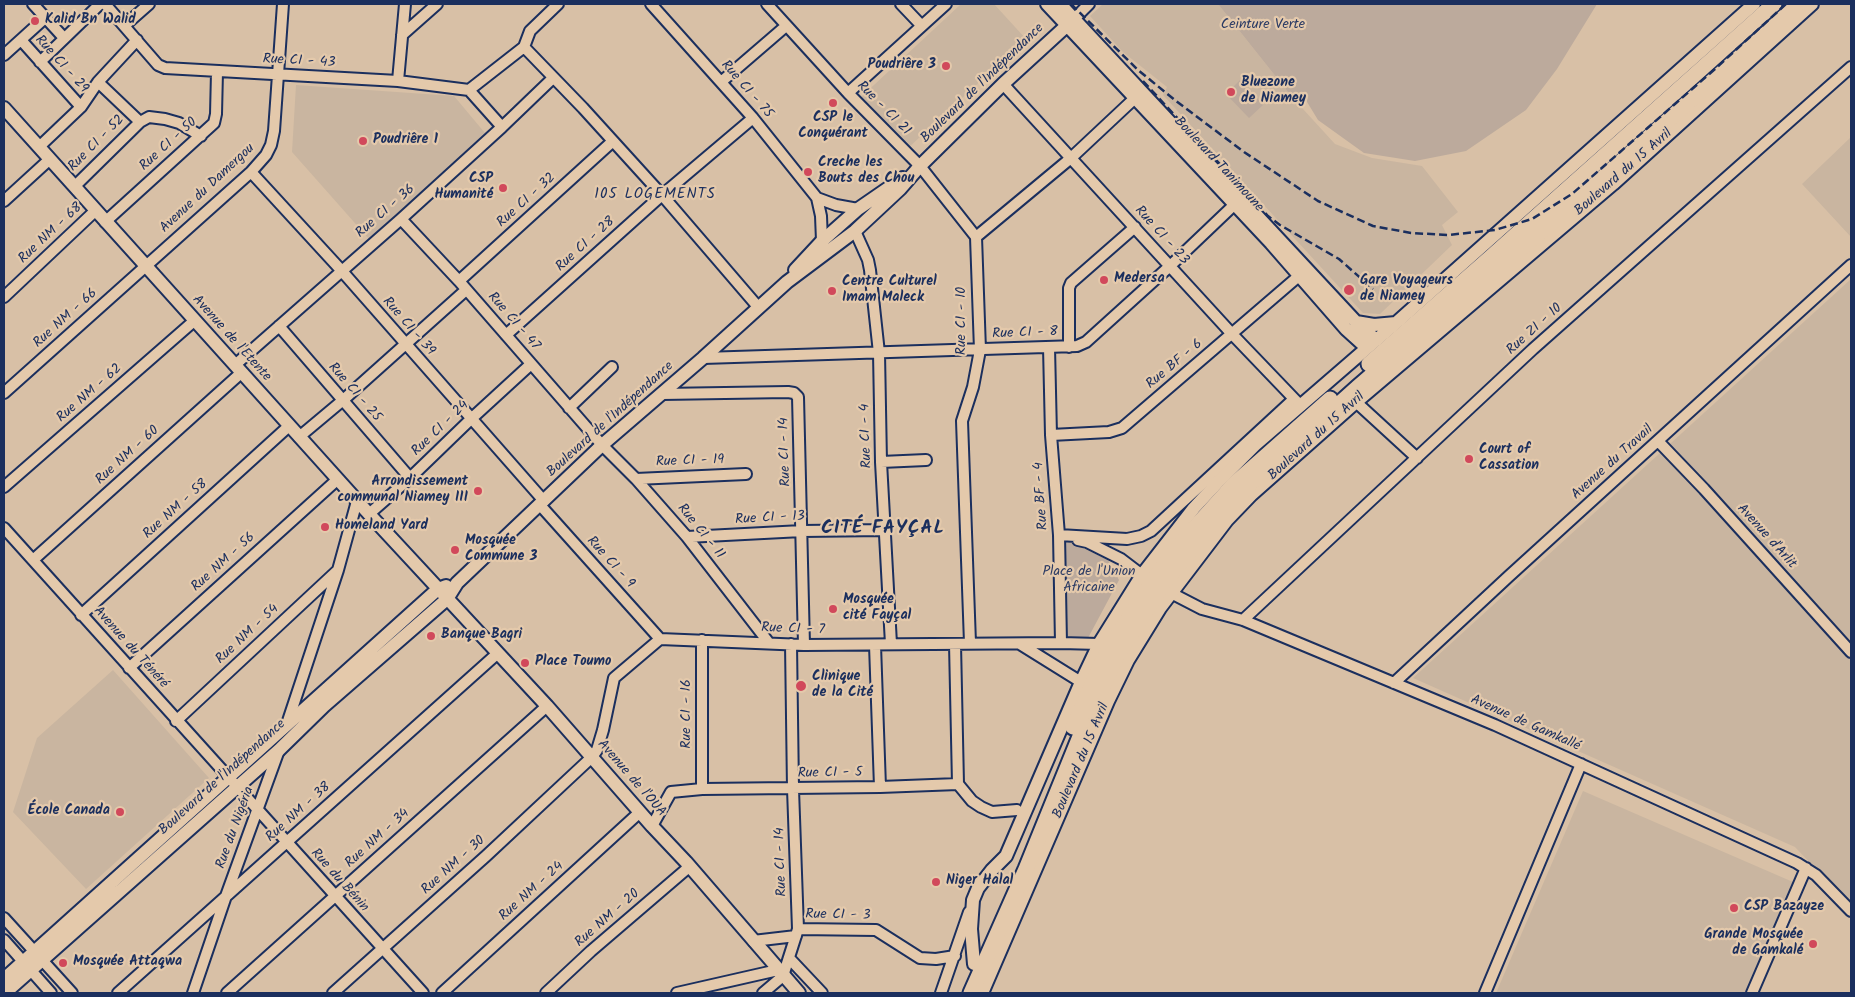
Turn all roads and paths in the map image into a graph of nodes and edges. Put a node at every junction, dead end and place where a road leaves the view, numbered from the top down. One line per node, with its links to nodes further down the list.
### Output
1 (33, 4): 20 (street)
2 (100, 4): 26 (street)
3 (105, 4): 22 (street, Rue CI - 43)
4 (149, 4): 22 (street)
5 (283, 4): 34 (street, Avenue du Damergou)
6 (405, 4): 25 (street)
7 (437, 4): 25 (street)
8 (558, 4): 29 (street)
9 (650, 4): 38 (street, Rue CI - 75)
10 (766, 4): 23 (street, Rue - CI 21)
11 (901, 4): 24 (street)
12 (946, 4): 24 (street)
13 (1047, 4): 21 (main road, Boulevard Tanimoune)
14 (1060, 4): 21 (main road, Boulevard Tanimoune)
15 (1089, 4): 21 (street, Boulevard de l'Indépendance)
16 (1754, 4): 80 (main road)
17 (1774, 4): 180 (highway, Boulevard du 15 Avril)
18 (1798, 4): 200 (highway, Boulevard du 15 Avril)
19 (1812, 4): 100 (main road, Boulevard du 15 Avril)
20 (46, 17): 26 (street); 27 (street)
21 (1070, 22): 39 (main road, Boulevard de l'Indépendance); 42 (main road, Boulevard Tanimoune); 78 (main road, Boulevard Tanimoune)
22 (124, 26): 28 (street, Rue CI - 43)
23 (786, 26): 38 (street); 41 (street, Rue - CI 21)
24 (921, 26): 41 (street)
25 (402, 35): 37 (street)
26 (64, 38): 31 (street)
27 (21, 40): 30 (street); 31 (street, Rue CI - 29)
28 (137, 40): 33 (street, Rue CI - 43); 36 (street)
29 (524, 47): 35 (street); 40 (street)
30 (4, 55)
31 (40, 62): 44 (street, Rue CI - 29)
32 (1851, 67): 108 (street, Rue ZI - 10)
33 (217, 72): 34 (street, Rue CI - 43); 48 (street, Rue CI - 50)
34 (278, 75): 37 (street, Rue CI - 43); 54 (street, Avenue du Damergou)
35 (553, 78): 47 (street, Rue CI - 36); 49 (street)
36 (100, 79): 44 (street); 46 (street)
37 (398, 81): 40 (street, Rue CI - 43)
38 (721, 82): 45 (street, Rue CI - 75)
39 (1003, 84): 51 (street, Rue CI - 23); 53 (main road, Boulevard de l'Indépendance)
40 (469, 90): 47 (street)
41 (848, 93): 53 (street, Rue - CI 21)
42 (1135, 98): 51 (street); 59 (main road, Boulevard Tanimoune)
43 (4, 108): 50 (main road, Avenue de l'Etente)
44 (81, 108): 50 (street)
45 (753, 118): 56 (street, Rue CI - 28); 57 (street, Rue CI - 75)
46 (140, 122): 48 (street); 55 (street, Rue CI - 52)
47 (502, 128): 62 (street, Rue CI - 36)
48 (201, 136): 63 (street, Rue CI - 50)
49 (613, 141): 56 (street); 73 (street, Rue CI - 32)
50 (40, 146): 52 (main road, Avenue de l'Etente)
51 (1071, 158): 64 (street, Rue CI - 23); 66 (street)
52 (50, 159): 55 (main road, Avenue de l'Etente); 58 (street)
53 (920, 166): 60 (main road, Boulevard de l'Indépendance); 65 (main road, Boulevard de l'Indépendance); 66 (street, Rue - CI 21)
54 (251, 172): 69 (street, Avenue du Damergou); 71 (street, Rue CI - 39)
55 (75, 186): 61 (main road, Avenue de l'Etente)
56 (662, 195): 77 (street); 84 (street, Rue CI - 28)
57 (818, 198): 60 (street); 67 (street)
58 (4, 201)
59 (1234, 205): 70 (street, Rue CI - 8); 72 (main road, Boulevard Tanimoune)
60 (858, 209): 67 (main road, Boulevard de l'Indépendance)
61 (95, 212): 63 (main road, Avenue de l'Etente); 76 (street, Rue NM - 68)
62 (401, 218): 71 (street, Rue CI - 36); 73 (street, Rue CI - 47)
63 (104, 222): 69 (main road, Avenue de l'Etente)
64 (1135, 227): 70 (street, Rue CI - 23); 87 (street)
65 (854, 231): 74 (main road, Boulevard de l'Indépendance); 90 (street, Rue CI - 4)
66 (976, 237): 89 (street, Rue CI - 10)
67 (822, 241): 74 (main road, Boulevard de l'Indépendance)
68 (1851, 265): 106 (street, Avenue du Travail)
69 (146, 266): 79 (main road, Avenue de l'Etente); 96 (street, Rue NM - 66)
70 (1170, 266): 83 (street, Rue CI - 23); 87 (street, Rue CI - 8)
71 (341, 270): 81 (street, Rue CI - 36); 85 (street, Rue CI - 39)
72 (1300, 275): 78 (main road, Boulevard Tanimoune); 83 (street, Rue BF - 6)
73 (459, 280): 75 (street, Rue CI - 47)
74 (787, 282): 77 (main road, Boulevard de l'Indépendance)
75 (466, 290): 84 (street, Rue CI - 47); 85 (street)
76 (4, 297)
77 (759, 308): 91 (main road, Boulevard de l'Indépendance)
78 (1340, 314): 82 (main road, Boulevard Tanimoune)
79 (194, 320): 95 (main road, Avenue de l'Etente); 115 (street, Rue NM - 62)
80 (1396, 323): 82 (main road); 86 (main road)
81 (279, 326): 95 (street, Rue CI - 36); 98 (street, Rue CI - 25)
82 (1351, 326): 86 (main road, Boulevard Tanimoune); 93 (main road)
83 (1232, 334): 99 (street, Rue CI - 23); 104 (street, Rue BF - 6)
84 (506, 335): 92 (street, Rue CI - 47)
85 (405, 344): 98 (street); 102 (street, Rue CI - 39)
86 (1371, 344): 93 (main road)
87 (1069, 346): 88 (street, Rue CI - 8)
88 (1049, 347): 89 (street, Rue CI - 8); 104 (street, Rue BF - 4)
89 (980, 350): 90 (street, Rue CI - 8); 136 (street, Rue CI - 10)
90 (878, 352): 91 (street, Rue CI - 8); 110 (street, Rue CI - 4)
91 (703, 358): 97 (main road, Boulevard de l'Indépendance)
92 (531, 364): 101 (street, Rue CI - 47); 102 (street, Rue CI - 24)
93 (1347, 365): 99 (main road)
94 (612, 367): 101 (street)
95 (238, 369): 103 (main road, Avenue de l'Etente); 124 (street, Rue NM - 60)
96 (4, 392)
97 (662, 394): 107 (main road, Boulevard de l'Indépendance); 120 (street, Rue CI - 14)
98 (342, 401): 105 (street); 112 (street, Rue CI - 25)
99 (1298, 402): 122 (street); 126 (main road)
100 (1356, 402): 108 (street); 129 (main road, Boulevard du 15 Avril)
101 (569, 408): 107 (street, Rue CI - 47)
102 (471, 419): 112 (street, Rue CI - 24); 117 (street, Rue CI - 39)
103 (289, 426): 105 (main road, Avenue de l'Etente); 131 (street, Rue NM - 58)
104 (1051, 435): 122 (street, Rue BF - 4)
105 (300, 437): 114 (main road, Avenue de l'Etente)
106 (1658, 441): 145 (street, Avenue d'Arlit); 149 (street, Avenue du Travail)
107 (602, 445): 113 (street, Rue CI - 11); 117 (main road, Boulevard de l'Indépendance)
108 (1417, 458): 132 (street, Rue ZI - 10)
109 (926, 460): 110 (street)
110 (881, 462): 121 (street, Rue CI - 4)
111 (746, 474): 113 (street, Rue CI - 19)
112 (410, 478): 118 (street, Rue CI - 24)
113 (636, 478): 123 (street, Rue CI - 11)
114 (338, 480): 116 (main road, Avenue de l'Etente); 147 (street, Rue NM - 56)
115 (4, 487)
116 (358, 501): 118 (main road, Avenue de l'Etente); 125 (street, Rue du Nigéria)
117 (542, 503): 127 (main road, Boulevard de l'Indépendance); 133 (street, Rue CI - 9)
118 (368, 514): 128 (main road, Avenue de l'Etente)
119 (4, 528): 124 (street, Avenue du Ténéré)
120 (802, 530): 121 (street, Rue CI - 13); 123 (street, Rue CI - 13); 143 (street, Rue CI - 14)
121 (884, 530): 140 (street, Rue CI - 4)
122 (1058, 535): 126 (street); 138 (street, Rue BF - 4)
123 (687, 536): 135 (street, Rue CI - 11)
124 (32, 560): 131 (street, Avenue du Ténéré)
125 (338, 570): 151 (street, Rue NM - 54); 152 (street, Rue du Nigéria)
126 (1142, 575): 142 (main road)
127 (457, 583): 128 (main road, Boulevard de l'Indépendance); 130 (main road, Boulevard de l'Indépendance)
128 (438, 588): 130 (main road, Avenue de l'OUA); 152 (main road, Boulevard de l'Indépendance)
129 (1171, 593): 132 (street, Avenue de Gamkallé); 201 (main road, Boulevard du 15 Avril)
130 (447, 599): 146 (main road, Avenue de l'OUA); 153 (main road, Boulevard de l'Indépendance)
131 (81, 615): 147 (street, Avenue du Ténéré)
132 (1243, 620): 149 (street, Avenue de Gamkallé)
133 (660, 639): 134 (street, Rue CI - 7); 154 (street)
134 (702, 640): 135 (street, Rue CI - 7); 159 (street, Rue CI - 16)
135 (769, 643): 139 (street, Rue CI - 7)
136 (970, 643): 137 (street, Rue CI - 7); 141 (street, Rue CI - 7)
137 (1018, 643): 138 (street, Rue CI - 7); 148 (street)
138 (1060, 643): 142 (street, Rue CI - 7)
139 (791, 644): 143 (street, Rue CI - 7); 160 (street, Rue CI - 14)
140 (891, 644): 141 (street, Rue CI - 7); 144 (street, Rue CI - 7)
141 (955, 644): 157 (street)
142 (1099, 644): 148 (main road)
143 (804, 645): 144 (street, Rue CI - 7)
144 (875, 645): 158 (street)
145 (1851, 652)
146 (498, 653): 150 (main road, Avenue de l'OUA); 165 (street, Rue NM - 38)
147 (129, 668): 151 (street, Avenue du Ténéré)
148 (1081, 682): 170 (main road)
149 (1394, 683): 155 (street, Avenue de Gamkallé)
150 (548, 706): 154 (main road, Avenue de l'OUA); 169 (street, Rue NM - 34)
151 (176, 720): 156 (street, Avenue du Ténéré)
152 (287, 724): 153 (street, Rue du Nigéria); 156 (main road, Boulevard de l'Indépendance)
153 (279, 750): 156 (main road, Boulevard de l'Indépendance); 161 (street, Rue du Nigéria)
154 (592, 757): 163 (main road, Avenue de l'OUA); 176 (street, Rue NM - 30)
155 (1581, 764): 167 (street, Avenue de Gamkallé); 202 (street)
156 (232, 781): 161 (street, Rue du Bénin); 177 (main road, Boulevard de l'Indépendance)
157 (958, 784): 158 (street, Rue CI - 5); 162 (street)
158 (880, 787): 160 (street, Rue CI - 5)
159 (702, 789): 160 (street, Rue CI - 5); 164 (street, Rue CI - 5)
160 (793, 789): 173 (street, Rue CI - 14)
161 (257, 809): 165 (street, Rue du Bénin); 168 (street, Rue du Nigéria)
162 (1017, 810)
163 (640, 812): 164 (main road, Avenue de l'OUA); 192 (street, Rue NM - 24)
164 (652, 826): 166 (main road, Avenue de l'OUA)
165 (286, 843): 168 (street, Rue NM - 38); 169 (street, Rue du Bénin)
166 (689, 867): 175 (main road, Avenue de l'OUA); 193 (street, Rue NM - 20)
167 (1806, 868): 171 (street, Avenue de Gamkallé); 203 (street)
168 (226, 896): 187 (street, Rue NM - 38); 188 (street, Rue du Nigéria)
169 (335, 897): 176 (street, Rue du Bénin); 189 (street, Rue NM - 34)
170 (973, 900): 178 (street); 180 (main road)
171 (1851, 911)
172 (4, 918): 177 (street)
173 (797, 932): 175 (street); 178 (street, Rue CI - 3); 179 (street, Rue CI - 3)
174 (4, 940): 181 (street)
175 (753, 941): 182 (main road, Avenue de l'OUA)
176 (382, 949): 190 (street, Rue NM - 30); 191 (street, Rue du Bénin)
177 (38, 956): 181 (main road, Boulevard de l'Indépendance); 186 (street)
178 (955, 956): 198 (street)
179 (789, 958): 182 (street, Rue CI - 3); 197 (street)
180 (974, 964): 199 (highway, Boulevard du 15 Avril)
181 (27, 966): 183 (main road, Boulevard de l'Indépendance); 184 (main road, Boulevard de l'Indépendance); 185 (street)
182 (780, 973): 194 (street); 195 (street); 196 (main road, Avenue de l'OUA)
183 (4, 979)
184 (5, 993)
185 (51, 993)
186 (72, 993)
187 (118, 993)
188 (193, 993)
189 (227, 993)
190 (333, 993)
191 (423, 993)
192 (442, 993)
193 (546, 993)
194 (677, 993)
195 (763, 993)
196 (799, 993)
197 (822, 993)
198 (941, 993)
199 (960, 993)
200 (971, 993)
201 (982, 993)
202 (1485, 993)
203 (1752, 993)

